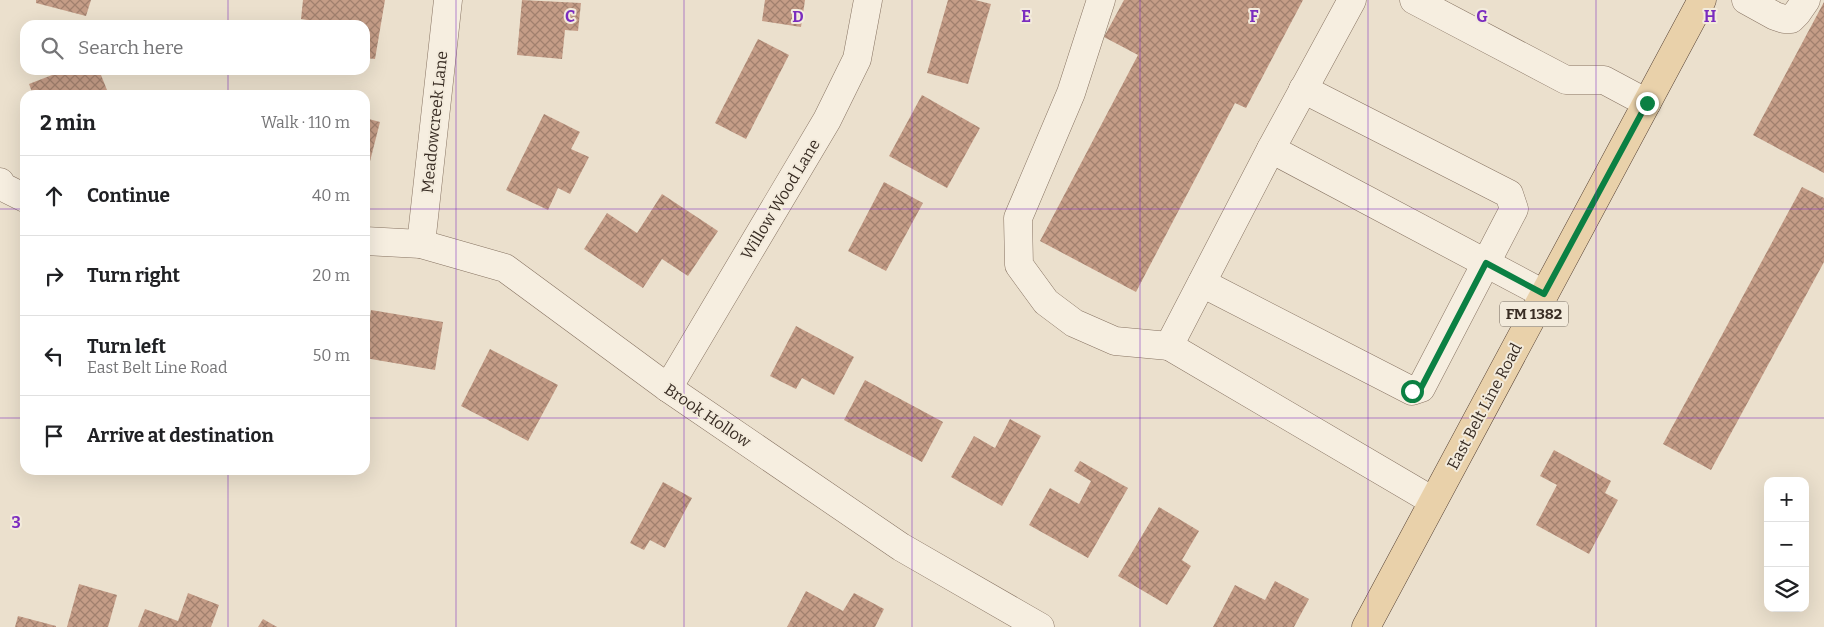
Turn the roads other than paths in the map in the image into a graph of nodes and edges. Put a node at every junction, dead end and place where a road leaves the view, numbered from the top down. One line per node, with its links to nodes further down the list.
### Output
1 (448, 0): 16 (street, Meadowcreek Lane)
2 (868, 0): 21 (street, Willow Wood Lane)
3 (1101, 0): 20 (street)
4 (1352, 0): 10 (street)
5 (1414, 0): 9 (street)
6 (1702, 0): 11 (main road, East Belt Line Road / FM 1382)
7 (1746, 0): 8 (street)
8 (1806, 0)
9 (1457, 10): 11 (street)
10 (1303, 89): 12 (street); 17 (street)
11 (1647, 103): 19 (main road, East Belt Line Road / FM 1382)
12 (1270, 149): 17 (street); 18 (street)
13 (0, 182): 14 (street)
14 (20, 195)
15 (370, 241): 16 (street, Brook Hollow)
16 (421, 244): 21 (street, Brook Hollow)
17 (1486, 263): 18 (street); 19 (street)
18 (1202, 283): 20 (street)
19 (1544, 294): 22 (main road, East Belt Line Road / FM 1382)
20 (1169, 346): 22 (street)
21 (668, 388): 23 (street, Brook Hollow)
22 (1433, 501): 24 (main road, East Belt Line Road / FM 1382)
23 (1040, 627)
24 (1366, 627)

